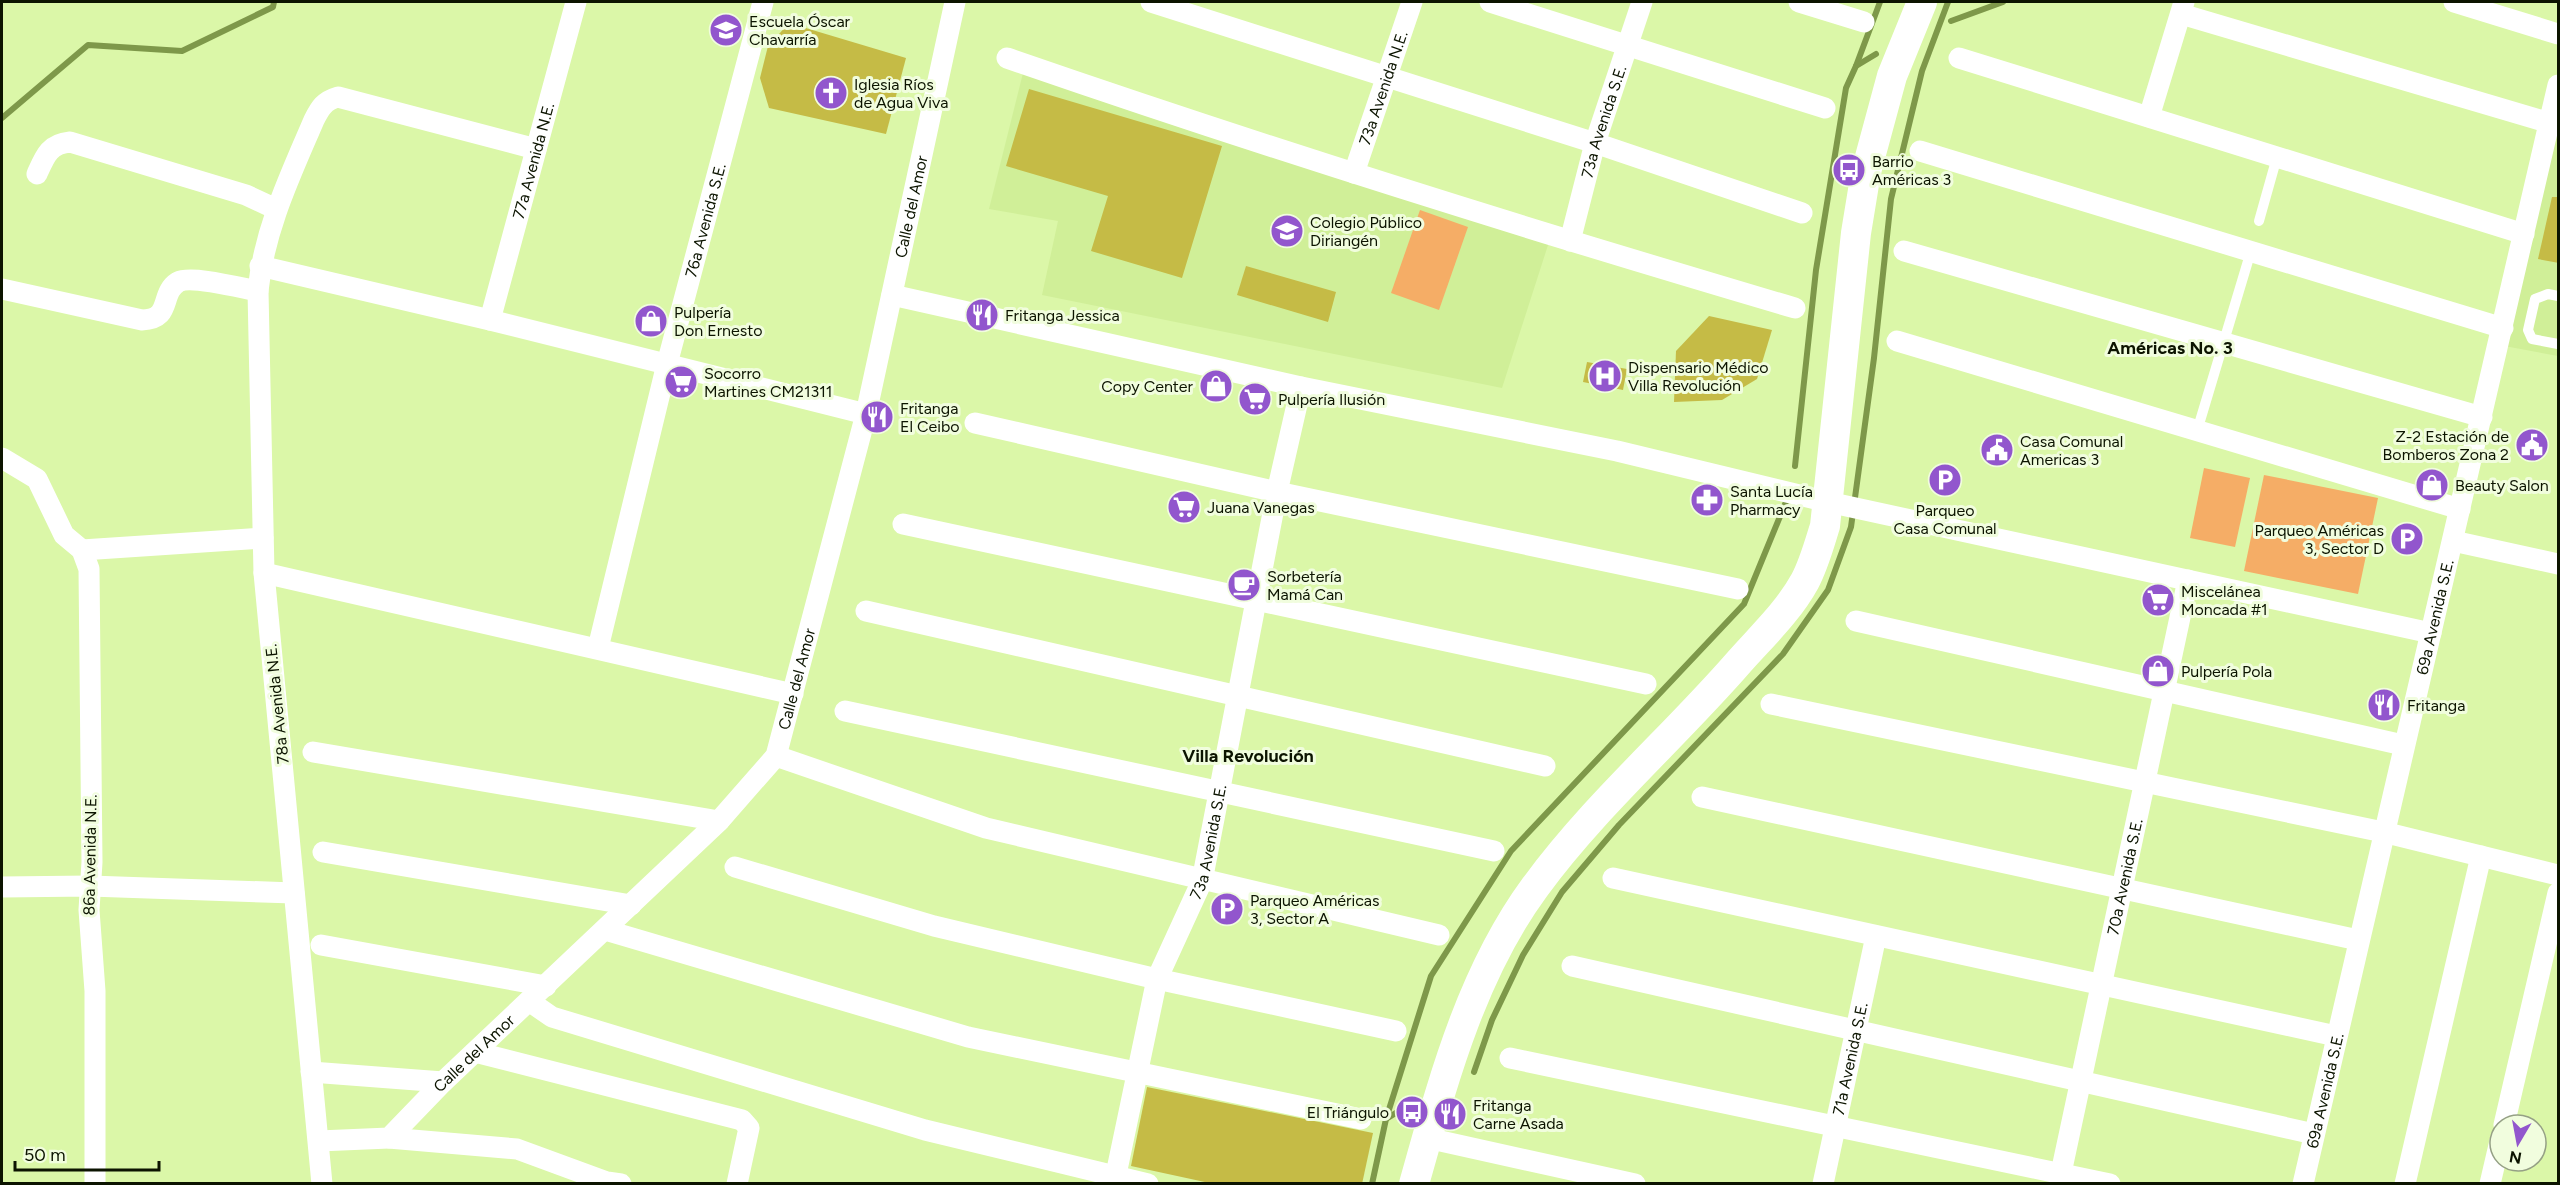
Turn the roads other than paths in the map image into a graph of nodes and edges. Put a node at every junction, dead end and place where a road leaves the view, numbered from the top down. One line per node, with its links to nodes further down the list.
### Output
1 (576, 2): 23 (street, 77a Avenida N.E.)
2 (763, 2): 48 (street, 76a Avenida S.E.)
3 (955, 2): 38 (street, Calle del Amor)
4 (1150, 2): 17 (street)
5 (1412, 2): 17 (street, 73a Avenida N.E.)
6 (1490, 2): 14 (street)
7 (1642, 2): 14 (street, 73a Avenida S.E.)
8 (1799, 2): 12 (street)
9 (1922, 2): 56 (street)
10 (2454, 2): 13 (street)
11 (2183, 8): 20 (street); 21 (street)
12 (1864, 22)
13 (2559, 34)
14 (1627, 44): 19 (street); 22 (street, 73a Avenida S.E.)
15 (1007, 58): 26 (street)
16 (1959, 58): 20 (street)
17 (1387, 77): 22 (street); 26 (street, 73a Avenida N.E.)
18 (2559, 86): 21 (street, 69a Avenida S.E.)
19 (1825, 108)
20 (2149, 117): 25 (street)
21 (2550, 123): 31 (street, 69a Avenida S.E.)
22 (1595, 143): 29 (street); 32 (street, 73a Avenida S.E.)
23 (536, 149): 28 (street, 78a Avenida N.E.); 43 (street, 77a Avenida N.E.)
24 (1920, 151): 34 (street)
25 (2277, 157): 30 (lane); 31 (street)
26 (1354, 173): 32 (street)
27 (37, 174): 28 (street)
28 (276, 209): 35 (street, 78a Avenida N.E.)
29 (1802, 213)
30 (2259, 222)
31 (2524, 234): 40 (street, 69a Avenida S.E.)
32 (1570, 242): 41 (street)
33 (1904, 251): 46 (street)
34 (2251, 251): 44 (street); 46 (lane)
35 (260, 266): 37 (street, 78a Avenida N.E.); 43 (street)
36 (2, 289): 37 (street)
37 (258, 291): 59 (street, 78a Avenida N.E.)
38 (892, 295): 49 (street); 50 (street, Calle del Amor)
39 (2559, 296): 42 (lane)
40 (2508, 306): 42 (lane); 44 (street, 69a Avenida S.E.)
41 (1795, 308)
42 (2531, 311): 47 (lane)
43 (490, 320): 48 (street)
44 (2503, 328): 51 (street, 69a Avenida S.E.)
45 (1898, 341): 53 (street)
46 (2223, 343): 51 (street); 53 (lane)
47 (2559, 345)
48 (667, 364): 50 (street); 70 (street, 76a Avenida S.E.)
49 (1301, 387): 55 (street, 73a Avenida S.E.); 56 (street)
50 (866, 414): 73 (street, Calle del Amor)
51 (2482, 417): 57 (street, 69a Avenida S.E.)
52 (975, 423): 55 (street)
53 (2197, 431): 57 (street)
54 (2, 458): 61 (street)
55 (1277, 492): 65 (street); 66 (street, 73a Avenida S.E.)
56 (1836, 503): 64 (street); 123 (street)
57 (2460, 509): 60 (street, 69a Avenida S.E.)
58 (903, 524): 66 (street)
59 (263, 538): 61 (street); 63 (street, 78a Avenida N.E.)
60 (2452, 541): 62 (street); 69 (street, 69a Avenida S.E.)
61 (82, 550): 93 (street, 86a Avenida N.E.)
62 (2559, 564)
63 (264, 573): 70 (street); 96 (street, 78a Avenida N.E.)
64 (2188, 580): 69 (street); 72 (street, 70a Avenida S.E.)
65 (1738, 589)
66 (1256, 601): 71 (street); 74 (street, 73a Avenida S.E.)
67 (866, 611): 74 (street)
68 (1856, 621): 72 (street)
69 (2431, 633): 77 (street, 69a Avenida S.E.)
70 (598, 648): 73 (street)
71 (1646, 684)
72 (2164, 691): 77 (street); 81 (street, 70a Avenida S.E.)
73 (793, 694): 79 (street, Calle del Amor)
74 (1238, 696): 80 (street); 82 (street, 73a Avenida S.E.)
75 (1771, 704): 81 (street)
76 (845, 711): 82 (street)
77 (2403, 745): 85 (street, 69a Avenida S.E.)
78 (313, 752): 84 (street)
79 (777, 756): 84 (street, Calle del Amor); 92 (street)
80 (1545, 766)
81 (2145, 783): 85 (street); 95 (street, 70a Avenida S.E.)
82 (1220, 792): 86 (street); 92 (street, 73a Avenida S.E.)
83 (1702, 797): 95 (street)
84 (719, 822): 98 (street, Calle del Amor)
85 (2383, 832): 88 (street); 102 (street, 69a Avenida S.E.)
86 (1494, 851)
87 (322, 852): 98 (street)
88 (2481, 856): 90 (street); 137 (street)
89 (735, 867): 105 (street)
90 (2559, 874)
91 (1614, 878): 101 (street)
92 (1202, 881): 100 (street); 105 (street, 73a Avenida S.E.)
93 (90, 886): 94 (street); 96 (street); 128 (street, 86a Avenida N.E.)
94 (2, 887)
95 (2122, 889): 102 (street); 106 (street, 70a Avenida S.E.)
96 (294, 893): 114 (street, 78a Avenida N.E.)
97 (2559, 893): 118 (street)
98 (631, 905): 99 (street, Calle del Amor)
99 (605, 930): 107 (street, Calle del Amor); 115 (street)
100 (1439, 935)
101 (1876, 936): 106 (street); 109 (street, 71a Avenida S.E.)
102 (2358, 940): 111 (street, 69a Avenida S.E.)
103 (321, 945): 107 (street)
104 (1572, 966): 109 (street)
105 (1157, 979): 110 (street); 115 (street, 73a Avenida S.E.)
106 (2102, 985): 111 (street); 116 (street, 70a Avenida S.E.)
107 (546, 986): 108 (street, Calle del Amor)
108 (529, 1001): 112 (street, Calle del Amor); 126 (street)
109 (1856, 1030): 116 (street); 120 (street, 71a Avenida S.E.)
110 (1396, 1031)
111 (2336, 1036): 121 (street, 69a Avenida S.E.)
112 (476, 1052): 117 (street, Calle del Amor); 131 (street)
113 (1510, 1058): 120 (street)
114 (312, 1072): 117 (street); 124 (street, 78a Avenida N.E.)
115 (1138, 1072): 119 (street); 126 (street, 73a Avenida S.E.)
116 (2081, 1082): 121 (street); 125 (street, 70a Avenida S.E.)
117 (443, 1083): 122 (street, Calle del Amor)
118 (2507, 1113)
119 (1362, 1119)
120 (1836, 1126): 125 (street); 134 (street, 71a Avenida S.E.)
121 (2314, 1134): 136 (street, 69a Avenida S.E.)
122 (389, 1138): 124 (street); 130 (street)
123 (1427, 1138): 127 (street); 133 (street)
124 (319, 1141): 129 (street, 78a Avenida N.E.)
125 (2061, 1173): 135 (street)
126 (1115, 1180): 132 (street)
127 (1414, 1183)
128 (95, 1184)
129 (322, 1184)
130 (621, 1184)
131 (737, 1184)
132 (1148, 1184)
133 (1635, 1184)
134 (1823, 1184)
135 (2110, 1184)
136 (2303, 1184)
137 (2405, 1184)

